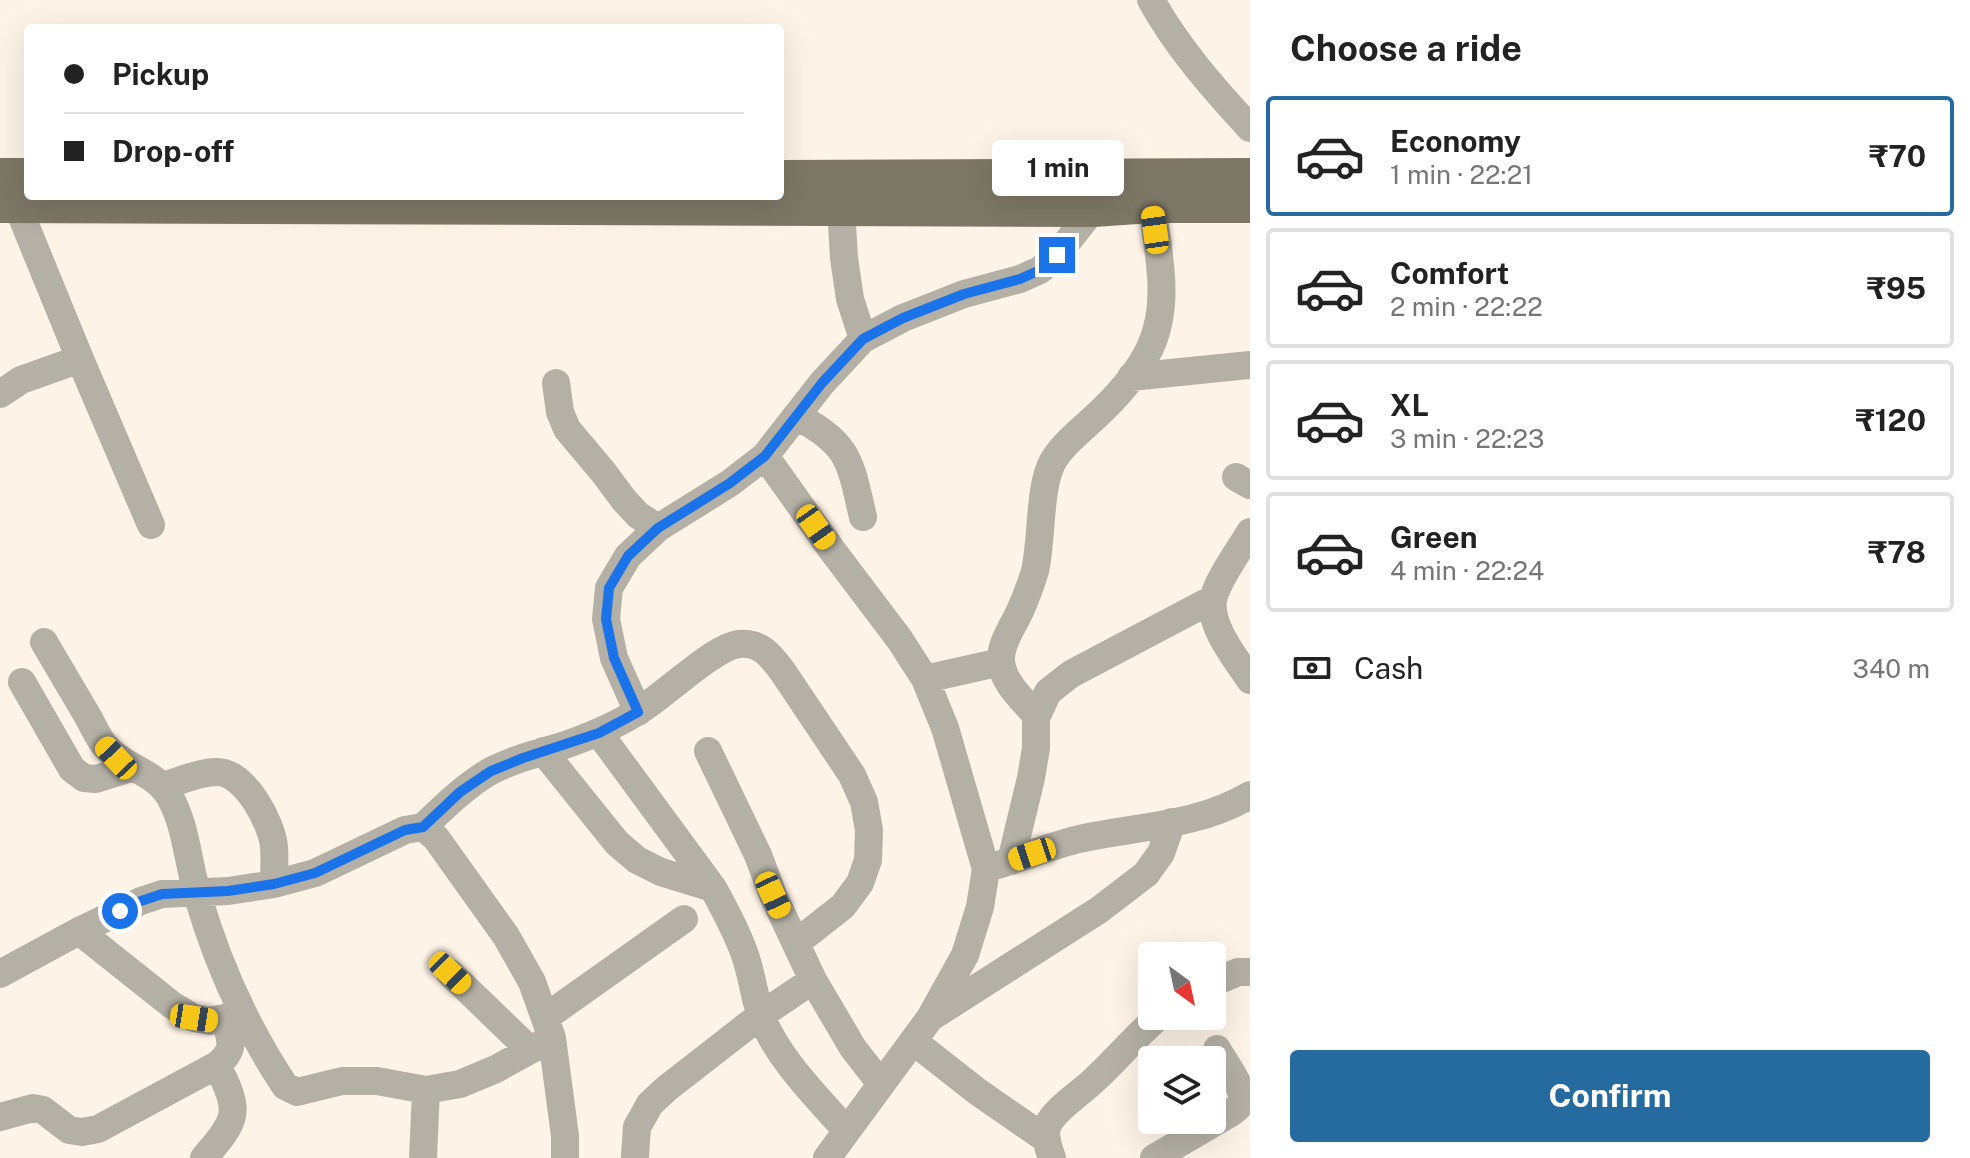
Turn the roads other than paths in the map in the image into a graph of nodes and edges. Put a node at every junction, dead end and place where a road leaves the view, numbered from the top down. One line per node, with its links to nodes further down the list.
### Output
1 (1151, 0): 2 (street)
2 (1250, 128)
3 (1250, 176): 4 (main road)
4 (784, 178)
5 (11, 190): 12 (street)
6 (499, 200): 9 (main road)
7 (1152, 205): 8 (main road); 10 (main road); 14 (street)
8 (1250, 205)
9 (841, 207): 10 (main road); 11 (street)
10 (1093, 209): 11 (street)
11 (863, 339): 17 (street)
12 (80, 359): 16 (street); 20 (street)
13 (1250, 365): 14 (street)
14 (1131, 377): 25 (street)
15 (556, 383): 21 (street)
16 (0, 394)
17 (796, 416): 18 (street); 19 (street)
18 (765, 456): 21 (street); 26 (street)
19 (863, 517)
20 (151, 525)
21 (658, 528): 29 (street)
22 (1250, 532): 23 (street)
23 (1213, 599): 27 (street); 30 (street)
24 (44, 642): 34 (street)
25 (1001, 662): 26 (street); 30 (street)
26 (925, 679): 39 (street)
27 (1250, 680)
28 (22, 682): 34 (street)
29 (638, 712): 31 (street); 45 (street)
30 (1037, 716): 39 (street)
31 (599, 733): 32 (street); 41 (street)
32 (543, 751): 38 (street); 41 (street)
33 (708, 751): 45 (street)
34 (131, 768): 35 (street)
35 (163, 786): 40 (street); 42 (street)
36 (1250, 795): 37 (street)
37 (1172, 822): 39 (street); 53 (street)
38 (423, 827): 40 (street); 55 (street)
39 (998, 865): 53 (street)
40 (274, 884): 42 (street)
41 (713, 888): 52 (street)
42 (196, 892): 44 (street); 51 (street)
43 (684, 919): 55 (street)
44 (79, 931): 48 (street); 51 (street)
45 (796, 943): 50 (street)
46 (1250, 972): 49 (street)
47 (450, 973): 55 (street)
48 (0, 974)
49 (1226, 977)
50 (813, 980): 52 (street); 59 (street)
51 (234, 1014): 57 (street); 60 (street)
52 (761, 1015): 63 (street); 66 (street)
53 (930, 1018): 56 (street)
54 (1144, 1030): 65 (street)
55 (543, 1035): 60 (street); 69 (street)
56 (913, 1041): 59 (street); 65 (street)
57 (217, 1065): 62 (street); 67 (street)
58 (1226, 1065): 61 (street)
59 (881, 1084): 63 (street)
60 (426, 1090): 68 (street)
61 (1226, 1116)
62 (0, 1117)
63 (846, 1130): 70 (street)
64 (1195, 1134): 71 (street)
65 (1049, 1148)
66 (635, 1156)
67 (204, 1158)
68 (423, 1158)
69 (565, 1158)
70 (827, 1158)
71 (1154, 1158)

